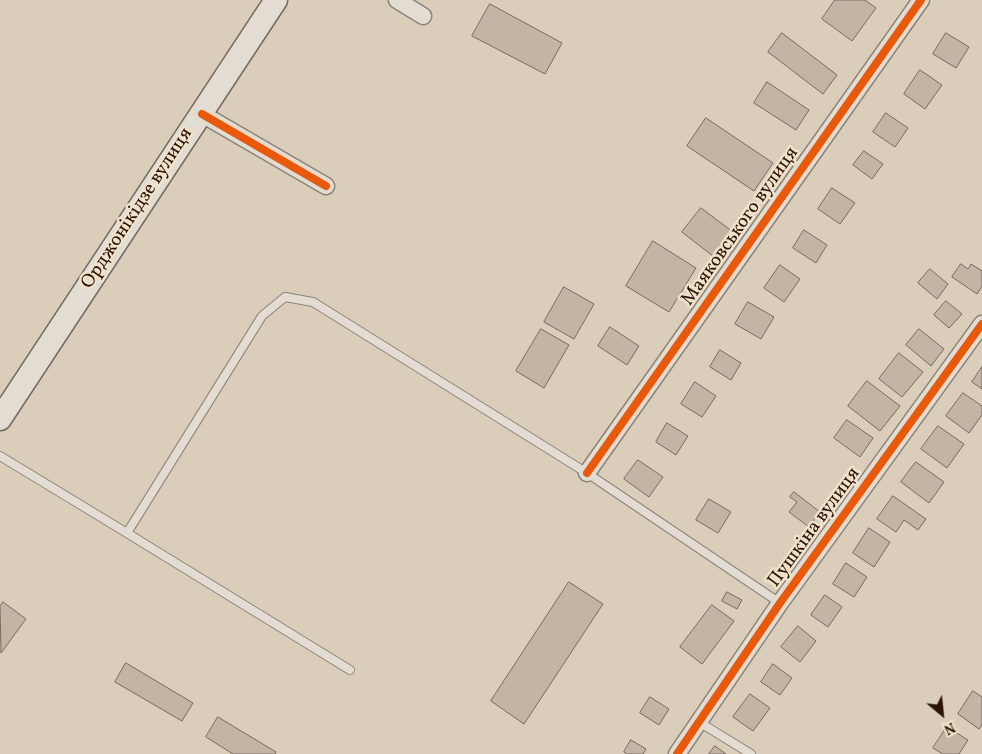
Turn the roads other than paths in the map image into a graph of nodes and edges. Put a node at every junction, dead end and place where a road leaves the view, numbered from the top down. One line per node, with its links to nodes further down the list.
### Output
1 (276, 0): 5 (main road, Орджонікідзе вулиця)
2 (396, 0): 4 (street)
3 (921, 0): 10 (street, Маяковського вулиця)
4 (423, 16)
5 (202, 114): 6 (street); 8 (main road, Орджонікідзе вулиця)
6 (326, 186)
7 (982, 324): 12 (street, Пушкіна вулиця)
8 (0, 419)
9 (0, 456): 11 (lane)
10 (587, 473): 11 (lane); 12 (lane)
11 (127, 533): 13 (lane)
12 (780, 603): 14 (street, Пушкіна вулиця)
13 (350, 670)
14 (699, 722): 15 (street, Пушкіна вулиця); 16 (lane)
15 (677, 754)
16 (751, 754)

